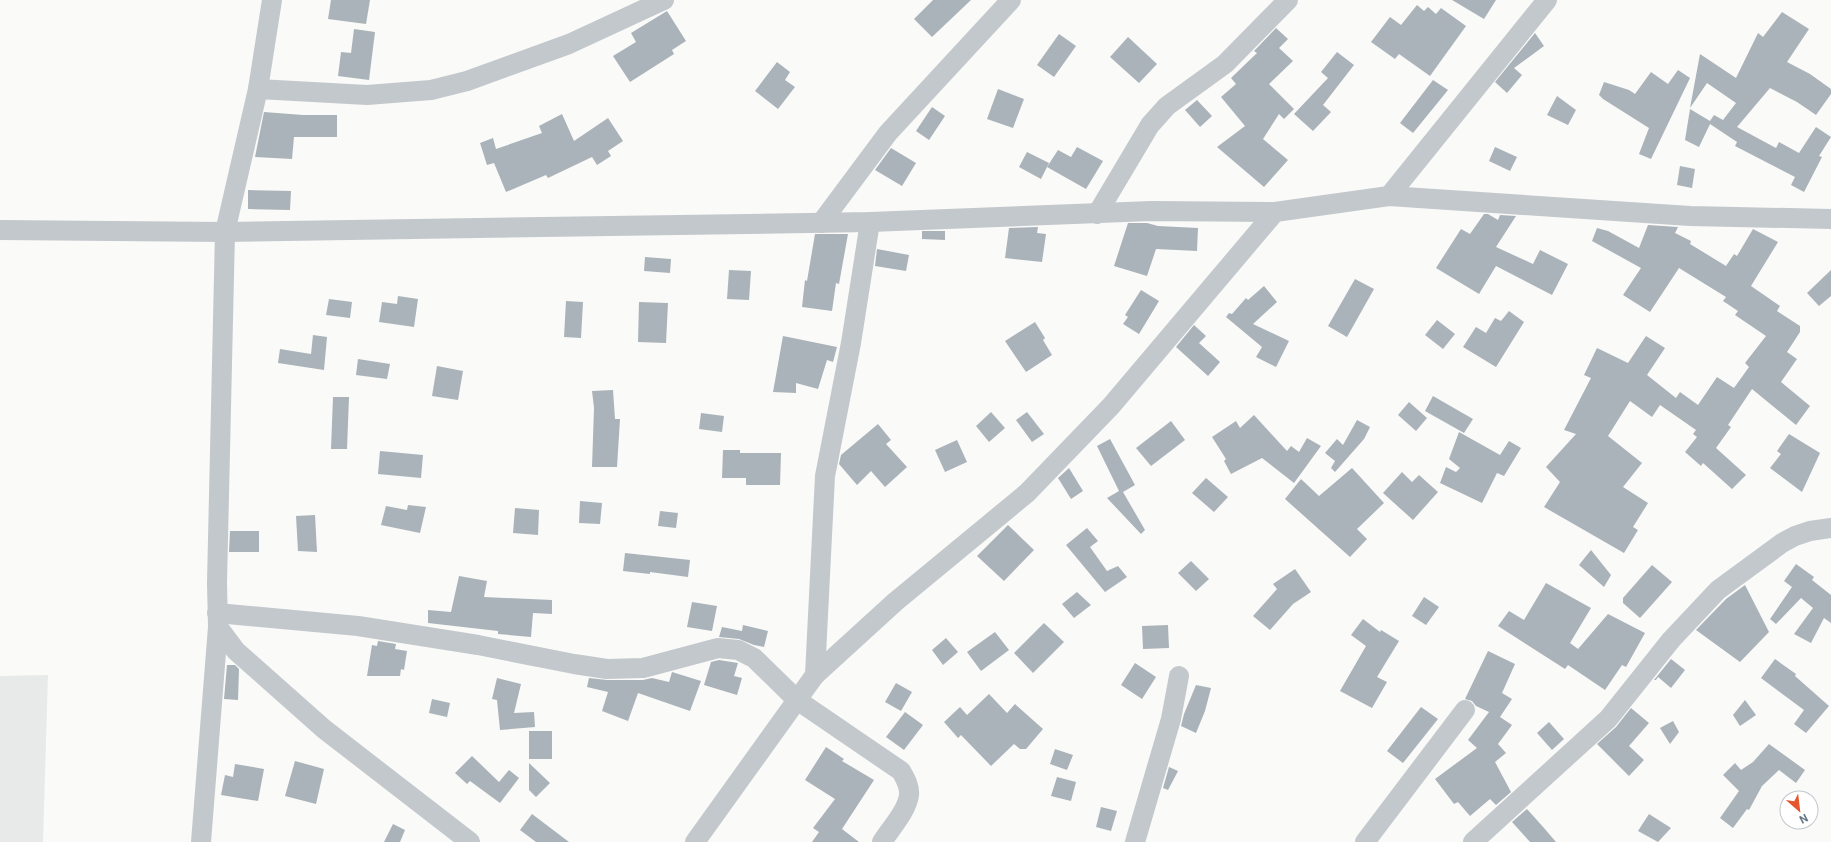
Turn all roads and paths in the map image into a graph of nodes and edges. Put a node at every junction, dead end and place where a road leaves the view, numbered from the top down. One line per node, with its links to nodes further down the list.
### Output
1 (272, 0): 6 (street)
2 (664, 0): 6 (street)
3 (1011, 0): 12 (street)
4 (1288, 0): 10 (street)
5 (1547, 0): 7 (street)
6 (258, 89): 14 (street)
7 (1388, 196): 8 (street); 9 (street)
8 (1275, 212): 10 (street); 17 (street)
9 (1828, 213)
10 (1097, 214): 11 (street)
11 (870, 222): 12 (street); 17 (street)
12 (821, 223): 14 (street)
13 (0, 230): 14 (street)
14 (225, 232): 16 (street)
15 (1831, 528): 27 (street)
16 (217, 620): 19 (street); 21 (street); 22 (street)
17 (815, 675): 19 (street)
18 (1179, 676): 25 (street)
19 (797, 700): 23 (street); 24 (street)
20 (1465, 710): 26 (street)
21 (201, 842)
22 (470, 842)
23 (695, 842)
24 (882, 842)
25 (1135, 842)
26 (1365, 842)
27 (1473, 842)

